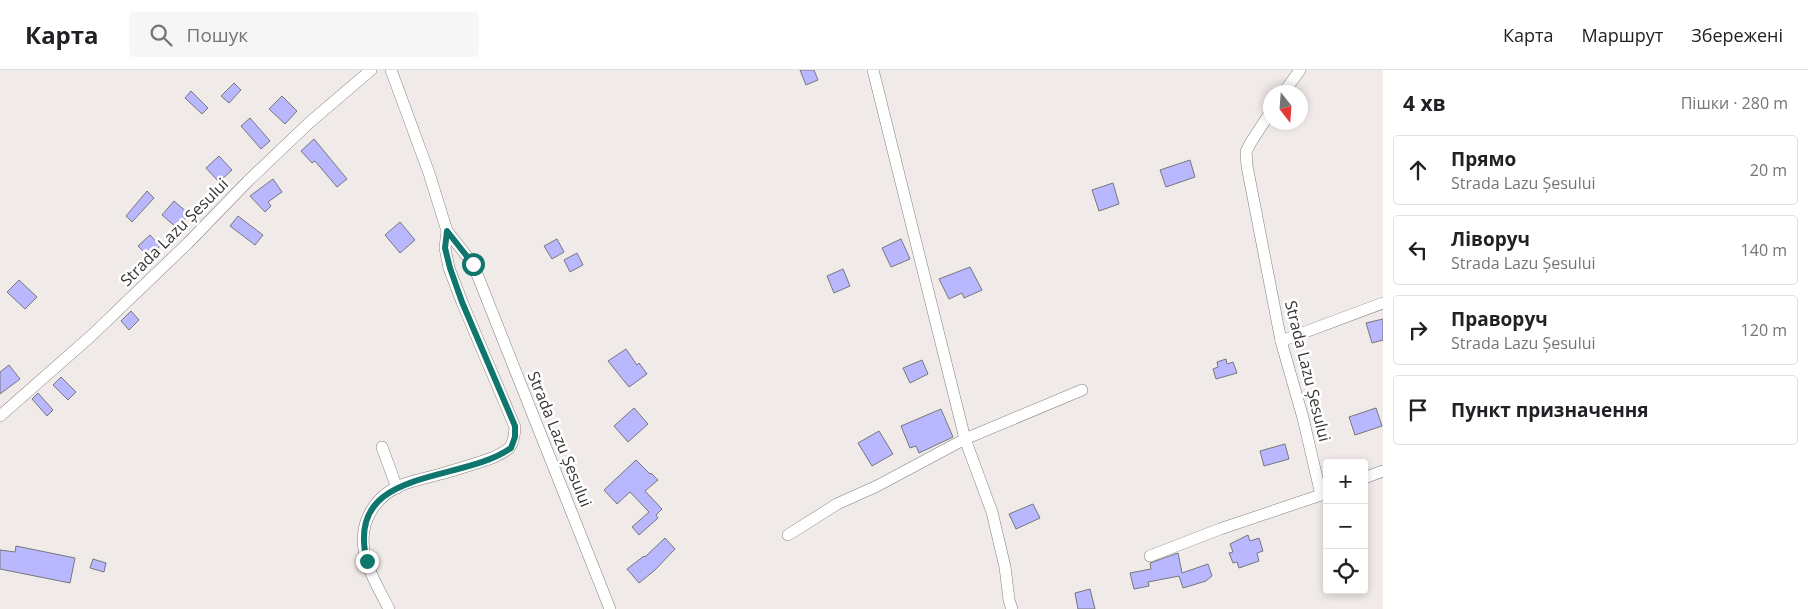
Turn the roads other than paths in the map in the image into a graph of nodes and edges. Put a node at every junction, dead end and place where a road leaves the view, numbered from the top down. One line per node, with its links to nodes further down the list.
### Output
1 (371, 70): 11 (street, Strada Lazu Șesului)
2 (391, 70): 7 (street, Strada Lazu Șesului)
3 (874, 70): 12 (street)
4 (1300, 70): 5 (street)
5 (1289, 85)
6 (1263, 124): 9 (street, Strada Lazu Șesului)
7 (447, 231): 16 (street, Strada Lazu Șesului); 22 (street, Strada Lazu Șesului)
8 (1383, 303): 9 (street)
9 (1282, 341): 17 (street, Strada Lazu Șesului)
10 (1082, 390): 12 (street)
11 (0, 416)
12 (965, 439): 19 (street); 23 (street)
13 (382, 447): 16 (street)
14 (1383, 471): 15 (street)
15 (1368, 477)
16 (397, 488): 21 (street, Strada Lazu Șesului)
17 (1323, 490)
18 (1323, 494): 20 (street, Strada Lazu Șesului)
19 (788, 535)
20 (1150, 556)
21 (389, 609)
22 (610, 609)
23 (1012, 609)

